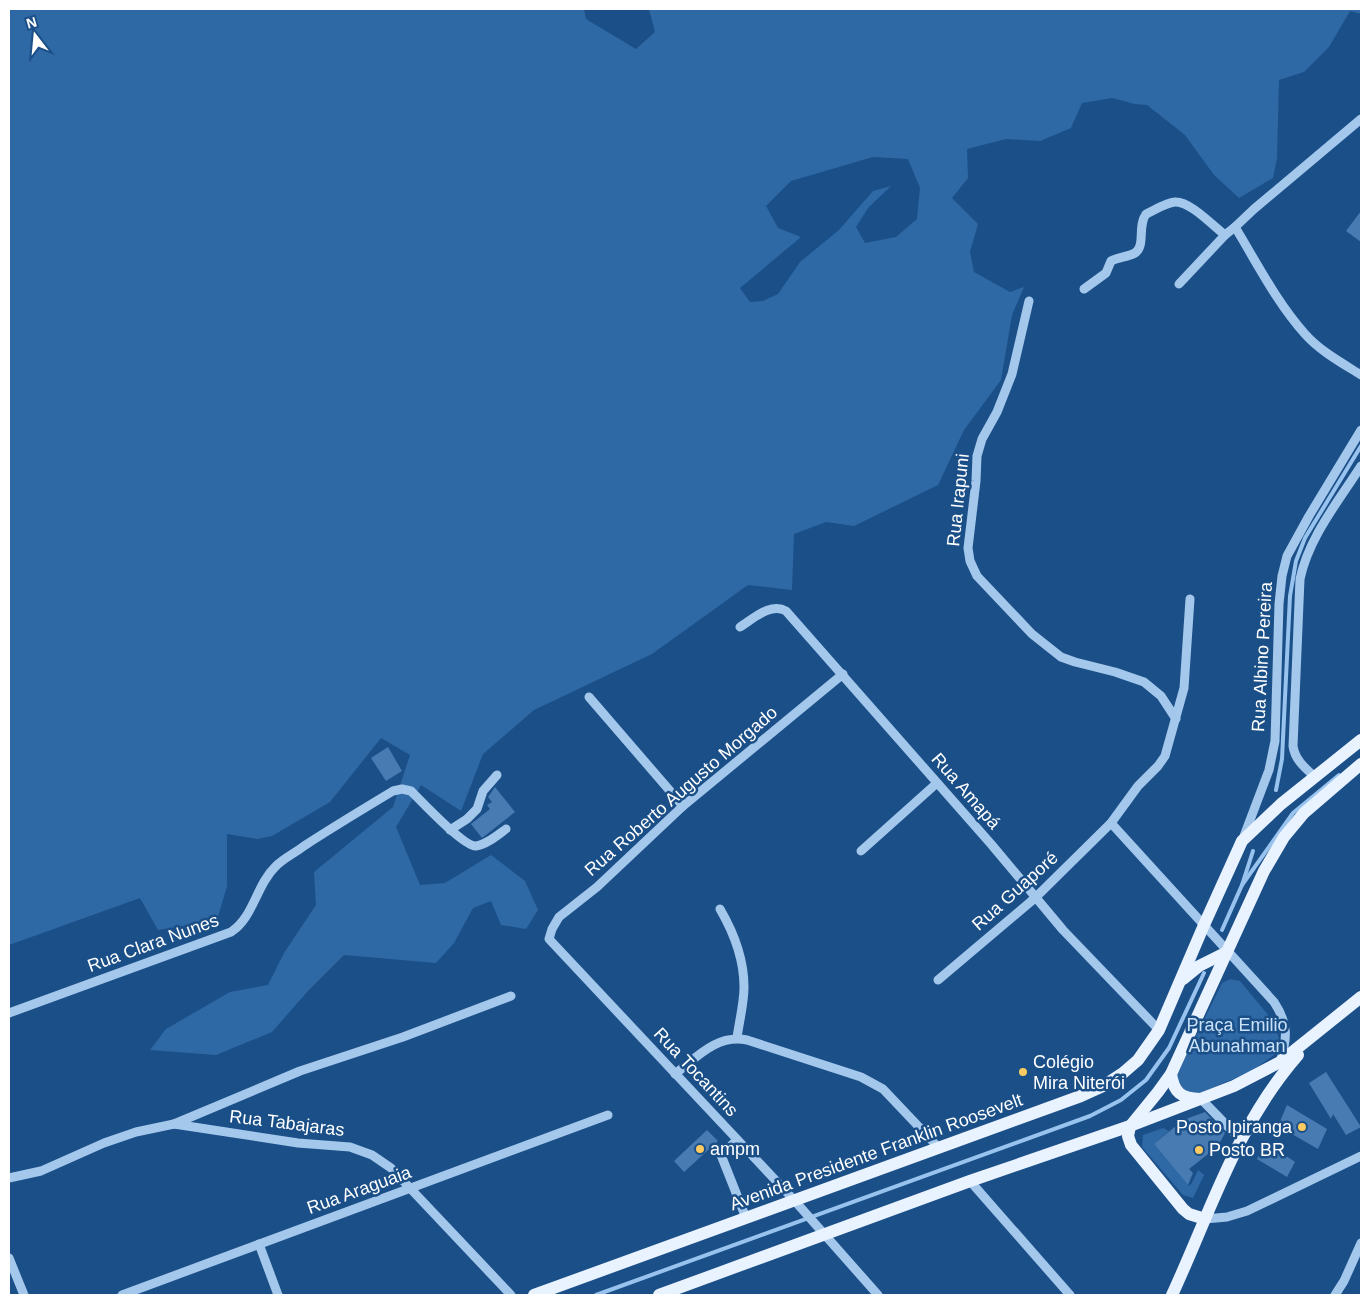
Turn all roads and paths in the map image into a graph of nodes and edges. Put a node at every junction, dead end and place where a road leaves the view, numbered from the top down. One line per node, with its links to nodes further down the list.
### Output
1 (1361, 119): 2 (street)
2 (1235, 227): 3 (street); 7 (street)
3 (1225, 235): 4 (street); 5 (street)
4 (1180, 284)
5 (1084, 289)
6 (1029, 301): 14 (street, Rua Irapuni)
7 (1361, 375)
8 (1361, 430): 24 (street, Rua Albino Pereira)
9 (1361, 466): 18 (street, Rua Albino Pereira)
10 (1190, 599): 14 (street, Rua Guaporé)
11 (740, 628): 12 (street, Rua Amapá)
12 (843, 674): 19 (street, Rua Amapá); 20 (street, Rua Roberto Augusto Morgado)
13 (590, 697): 20 (street)
14 (1176, 719): 21 (street, Rua Guaporé)
15 (1361, 740): 18 (main road)
16 (1361, 764): 30 (main road)
17 (497, 775): 23 (street)
18 (1315, 777): 24 (main road)
19 (937, 783): 25 (street); 26 (street, Rua Amapá)
20 (683, 806): 29 (street, Rua Roberto Augusto Morgado)
21 (1111, 823): 26 (street, Rua Guaporé); 28 (street)
22 (506, 829): 23 (street, Rua Clara Nunes)
23 (450, 830): 35 (street, Rua Clara Nunes)
24 (1242, 841): 28 (main road, Avenida Presidente Franklin Roosevelt)
25 (861, 851)
26 (1035, 898): 31 (street, Rua Guaporé); 36 (street, Rua Amapá)
27 (720, 909): 38 (street)
28 (1204, 925): 30 (street); 32 (main road, Avenida Presidente Franklin Roosevelt)
29 (549, 939): 40 (street, Rua Tocantins)
30 (1227, 952): 32 (main road); 39 (street); 41 (main road)
31 (938, 980)
32 (1181, 981): 36 (main road, Avenida Presidente Franklin Roosevelt)
33 (511, 996): 44 (street)
34 (1361, 997): 37 (main road)
35 (9, 1013)
36 (1159, 1030): 48 (main road, Avenida Presidente Franklin Roosevelt)
37 (1316, 1034): 39 (main road); 46 (main road)
38 (737, 1038): 40 (street); 48 (street)
39 (1280, 1062): 42 (main road)
40 (675, 1074): 47 (street, Rua Tocantins)
41 (1171, 1074): 42 (main road); 45 (main road)
42 (1201, 1100): 45 (main road); 46 (street)
43 (608, 1114): 52 (street, Rua Araguaia)
44 (174, 1124): 50 (street, Rua Tabajaras); 52 (street, Rua Tabajaras)
45 (1130, 1126): 51 (main road); 55 (main road)
46 (1240, 1139): 55 (main road)
47 (737, 1140): 53 (street, Rua Tocantins); 54 (street)
48 (938, 1147): 53 (main road, Avenida Presidente Franklin Roosevelt)
49 (1361, 1156): 55 (street)
50 (9, 1178)
51 (970, 1181): 56 (main road); 67 (street)
52 (410, 1188): 58 (street, Rua Araguaia); 63 (street, Rua Tabajaras)
53 (794, 1200): 54 (main road, Avenida Presidente Franklin Roosevelt); 56 (street, Rua Tocantins)
54 (746, 1218): 64 (main road, Avenida Presidente Franklin Roosevelt)
55 (1205, 1219): 68 (main road)
56 (820, 1230): 65 (main road); 66 (street, Rua Tocantins)
57 (1361, 1243): 69 (street)
58 (259, 1244): 61 (street, Rua Araguaia); 62 (street)
59 (9, 1258): 60 (street)
60 (24, 1295)
61 (122, 1295)
62 (278, 1295)
63 (512, 1295)
64 (534, 1295)
65 (659, 1295)
66 (878, 1295)
67 (1070, 1295)
68 (1172, 1295)
69 (1335, 1295)

